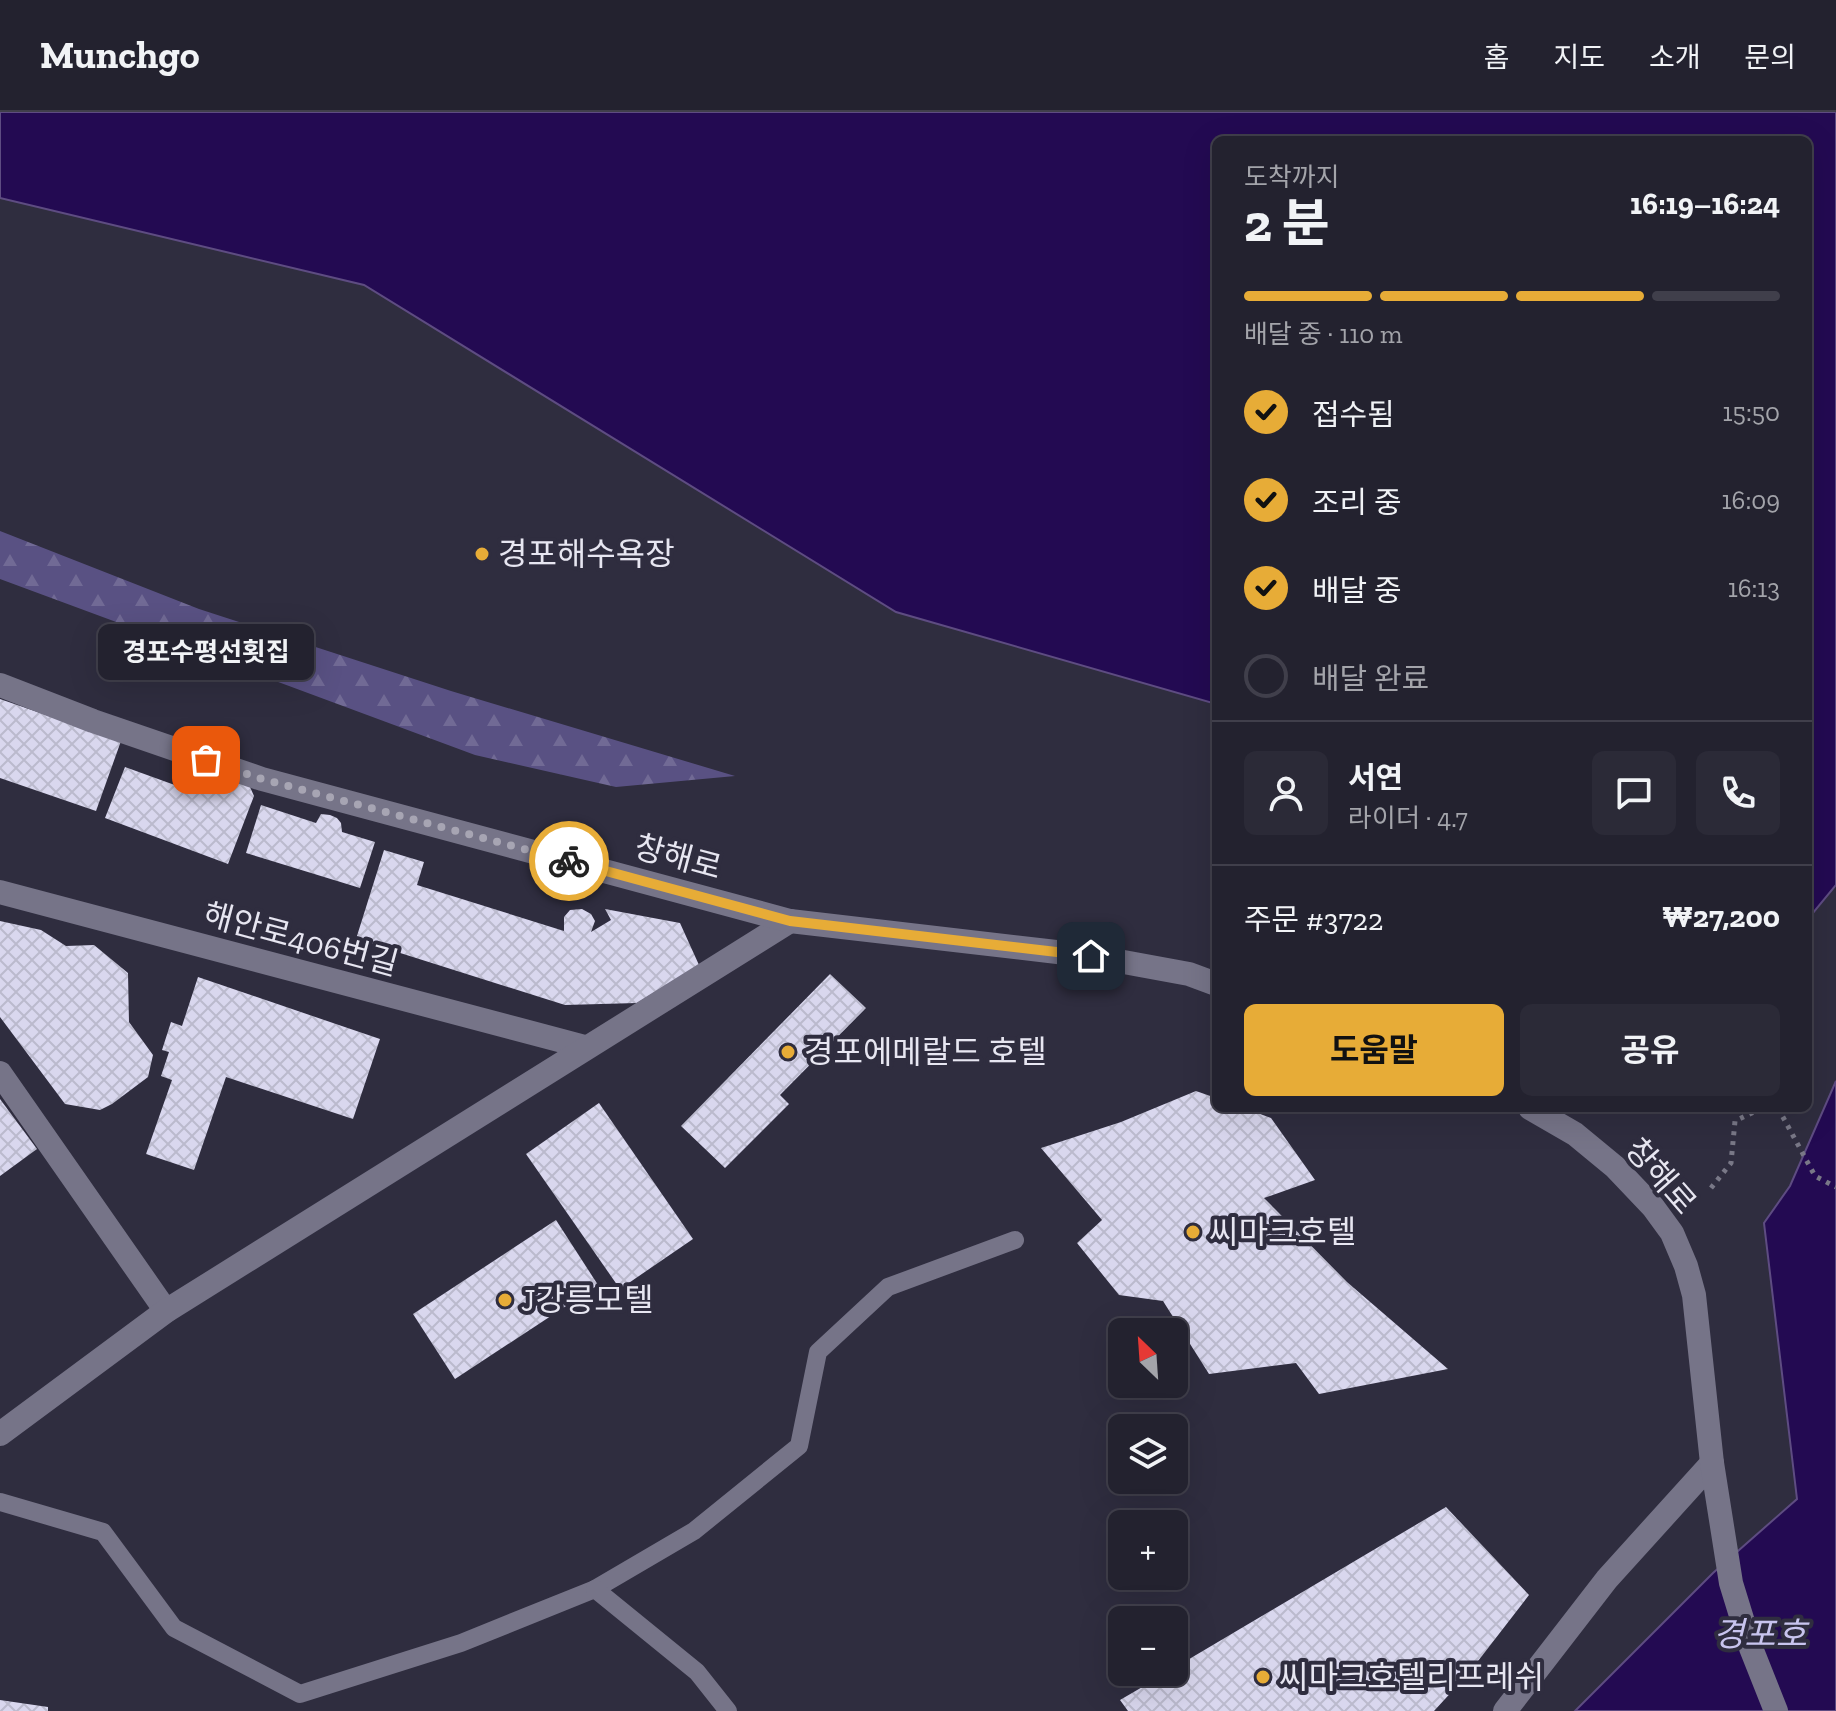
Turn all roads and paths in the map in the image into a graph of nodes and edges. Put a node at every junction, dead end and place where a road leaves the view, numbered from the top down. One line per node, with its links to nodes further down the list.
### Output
1 (0, 685): 3 (street, 창해로)
2 (0, 892): 5 (street, 해안로406번길)
3 (790, 921): 4 (street, 창해로); 5 (street)
4 (1212, 983)
5 (585, 1047): 13 (street)
6 (0, 1073): 13 (street)
7 (1537, 1112): 15 (street, 창해로)
8 (1754, 1112): 11 (path)
9 (1780, 1112): 10 (path)
10 (1836, 1187)
11 (1711, 1188)
12 (1015, 1240): 17 (lane)
13 (166, 1311): 14 (street)
14 (0, 1434)
15 (1712, 1463): 19 (street); 20 (street, 창해로)
16 (0, 1502): 17 (lane)
17 (595, 1589): 18 (lane)
18 (728, 1711)
19 (1505, 1711)
20 (1776, 1711)

